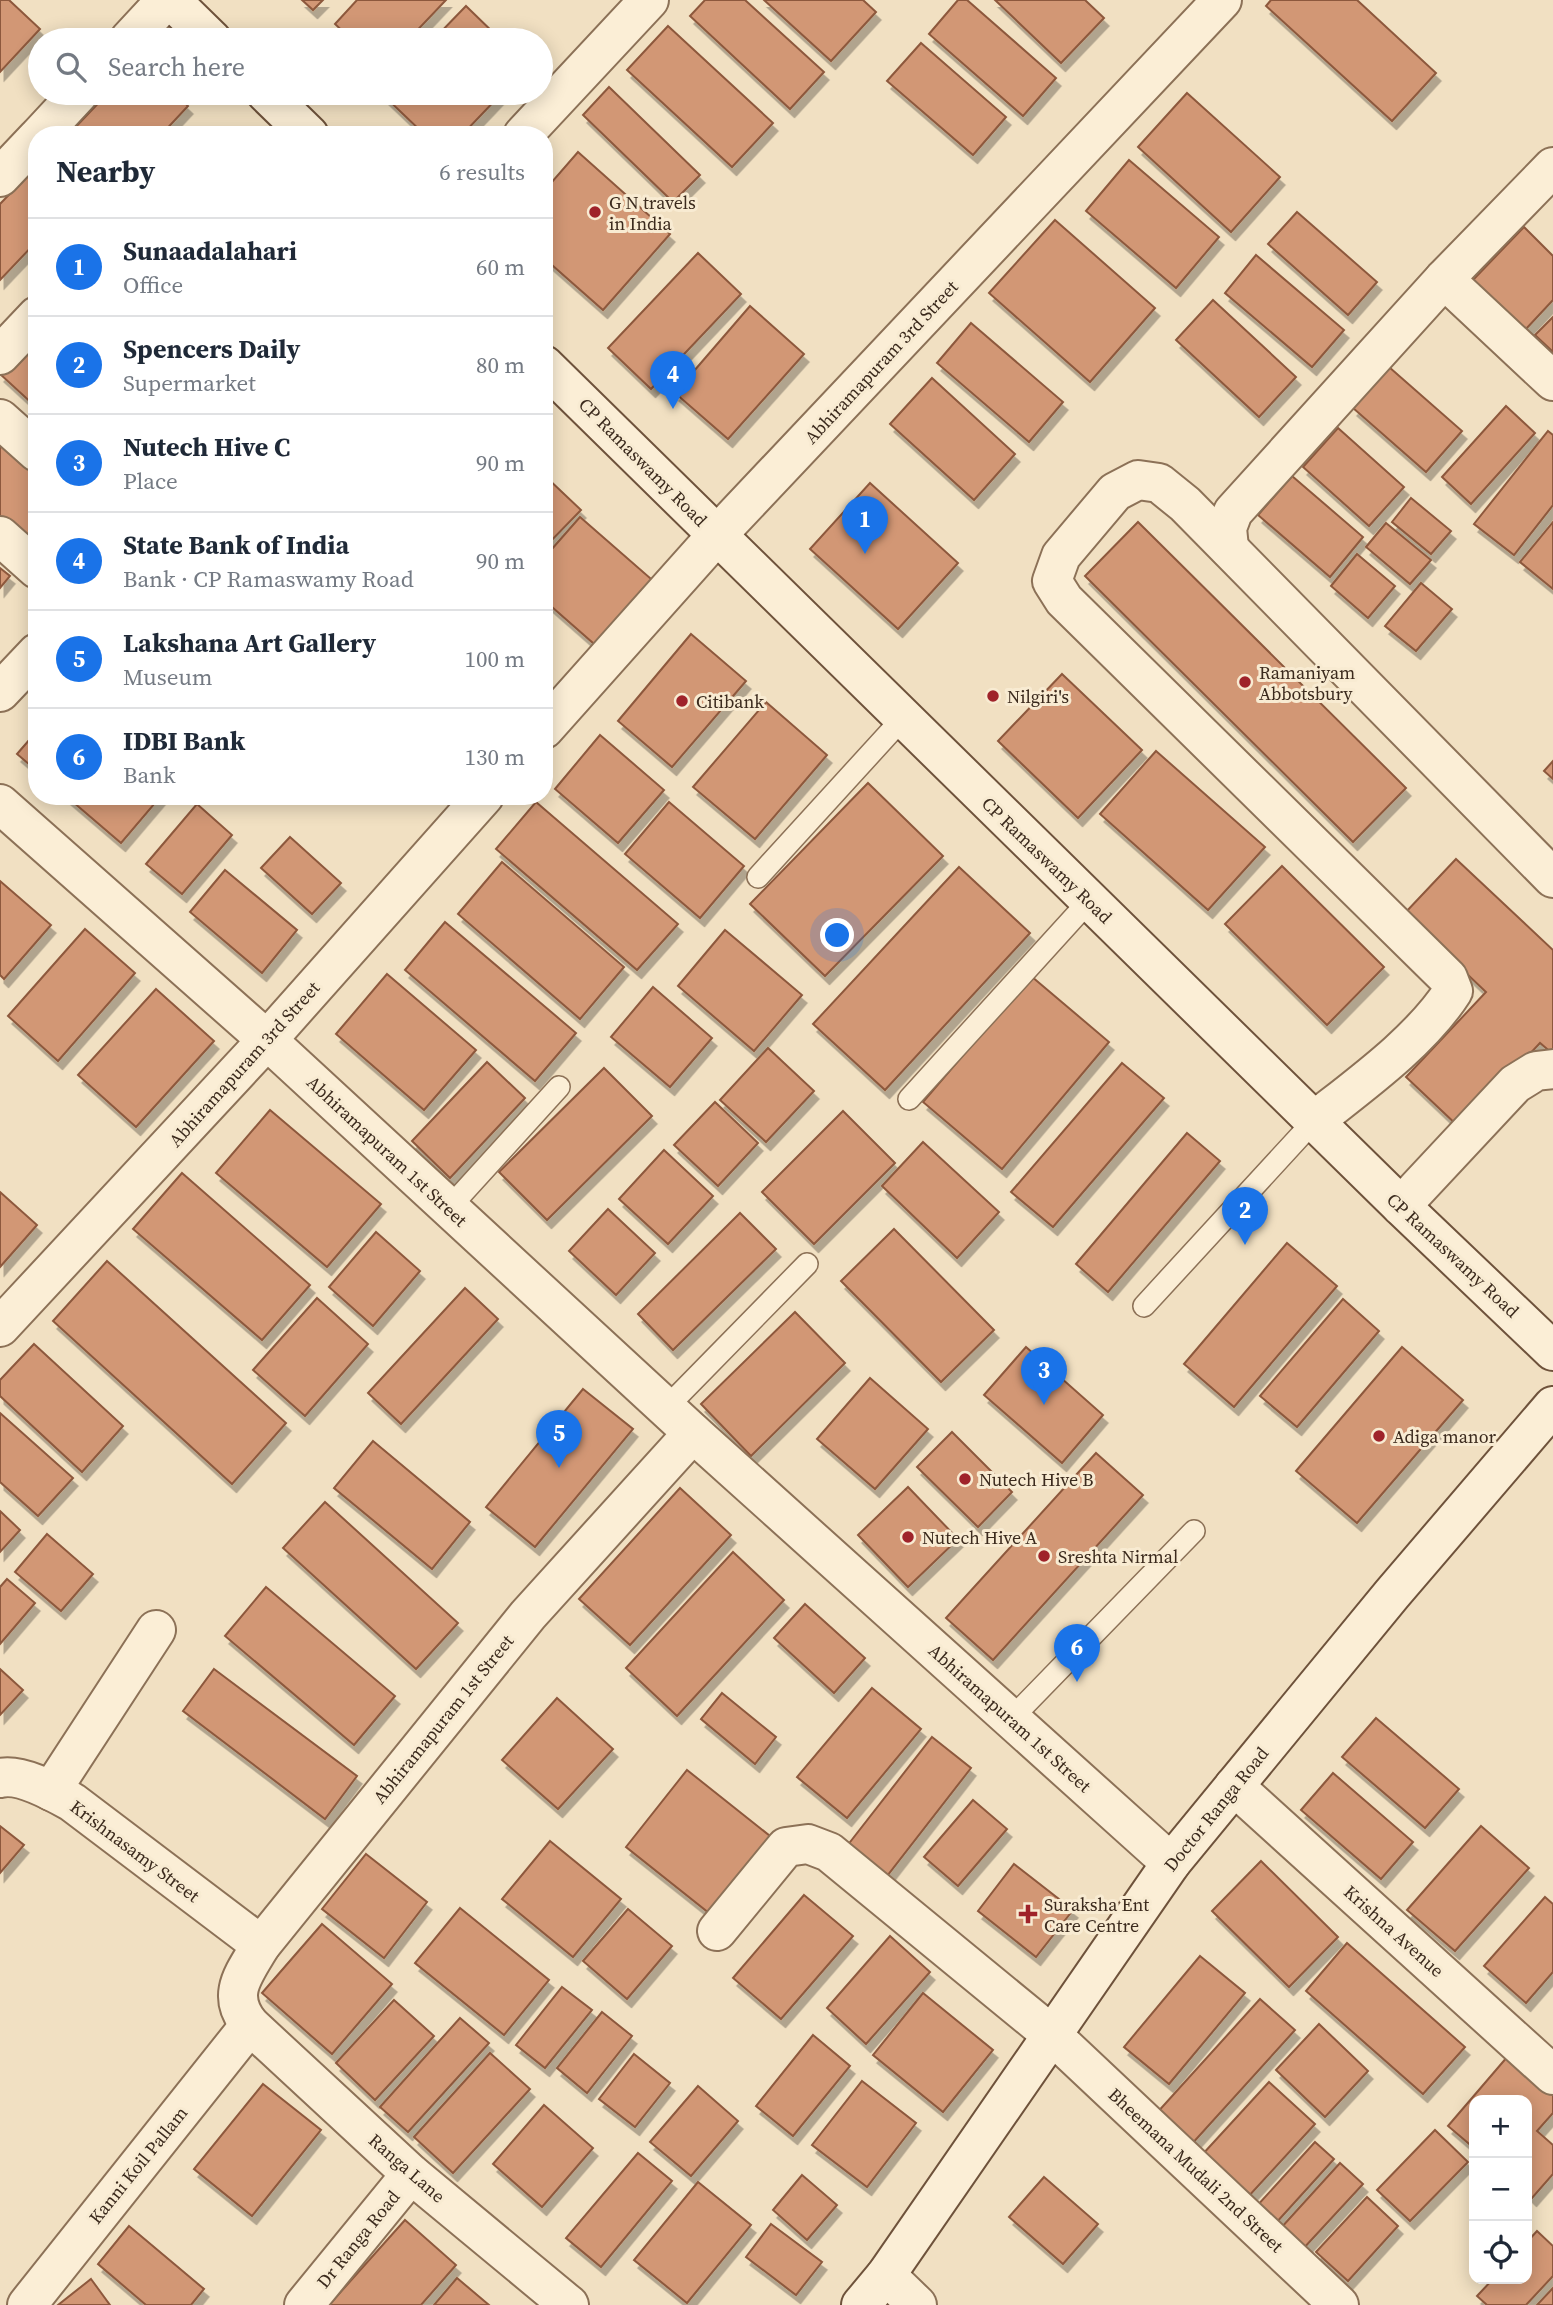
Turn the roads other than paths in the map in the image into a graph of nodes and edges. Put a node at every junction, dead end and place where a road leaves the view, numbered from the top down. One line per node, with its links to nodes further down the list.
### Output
1 (169, 0): 4 (street); 5 (street)
2 (649, 0): 6 (street)
3 (1222, 0): 25 (street, Abhiramapuram 3rd Street)
4 (141, 28)
5 (199, 28)
6 (553, 103)
7 (68, 105): 10 (street)
8 (278, 105): 11 (street)
9 (551, 105): 12 (street)
10 (48, 126)
11 (300, 126)
12 (531, 126)
13 (28, 147): 15 (street)
14 (1553, 167): 16 (street)
15 (0, 177)
16 (1444, 279): 20 (street); 27 (street)
17 (28, 325): 18 (street)
18 (0, 355)
19 (553, 374): 25 (street, CP Ramaswamy Road)
20 (1553, 381)
21 (0, 390): 22 (street)
22 (28, 415)
23 (0, 419): 24 (street)
24 (28, 444)
25 (717, 535): 31 (street, CP Ramaswamy Road); 32 (street, Abhiramapuram 3rd Street)
26 (0, 536): 28 (street)
27 (1228, 548): 36 (street); 42 (street)
28 (28, 561)
29 (28, 662): 30 (street)
30 (0, 692)
31 (903, 718): 35 (lane); 37 (street, CP Ramaswamy Road)
32 (553, 719)
33 (0, 804): 38 (street, Abhiramapuram 1st Street)
34 (476, 805): 38 (street, Abhiramapuram 3rd Street)
35 (758, 877)
36 (1553, 878)
37 (1089, 901): 41 (lane); 42 (street, CP Ramaswamy Road)
38 (267, 1040): 44 (street, Abhiramapuram 1st Street); 47 (street, Abhiramapuram 3rd Street)
39 (1553, 1069): 43 (street)
40 (559, 1087): 44 (lane)
41 (909, 1099)
42 (1314, 1121): 43 (street, CP Ramaswamy Road); 46 (lane)
43 (1401, 1206): 48 (street, CP Ramaswamy Road)
44 (449, 1208): 50 (street, Abhiramapuram 1st Street)
45 (807, 1264): 50 (lane)
46 (1144, 1306)
47 (0, 1328)
48 (1553, 1351)
49 (1553, 1406): 55 (street, Doctor Ranga Road)
50 (680, 1420): 53 (street, Abhiramapuram 1st Street); 59 (street, Abhiramapuram 1st Street)
51 (1194, 1531): 53 (lane)
52 (156, 1630): 56 (street)
53 (1012, 1719): 57 (street, Abhiramapuram 1st Street)
54 (0, 1778): 56 (street, Krishnasamy Street)
55 (1234, 1786): 57 (street, Doctor Ranga Road); 62 (street, Krishna Avenue)
56 (51, 1791): 59 (street, Krishnasamy Street)
57 (1171, 1863): 61 (street, Doctor Ranga Road)
58 (717, 1931): 61 (street, Bheemana Mudali 2nd Street)
59 (261, 1945): 60 (street, Abhiramapuram 1st Street)
60 (250, 2025): 63 (street, Ranga Lane); 65 (street, Kanni Koil Pallam)
61 (1052, 2035): 64 (street, Doctor Ranga Road); 70 (street, Bheemana Mudali 2nd Street)
62 (1553, 2076)
63 (411, 2174): 66 (street, Dr Ranga Road); 67 (street, Ranga Lane)
64 (886, 2274): 68 (street, Doctor Ranga Road); 69 (street)
65 (27, 2305)
66 (304, 2305)
67 (569, 2305)
68 (861, 2305)
69 (917, 2305)
70 (1339, 2305)

